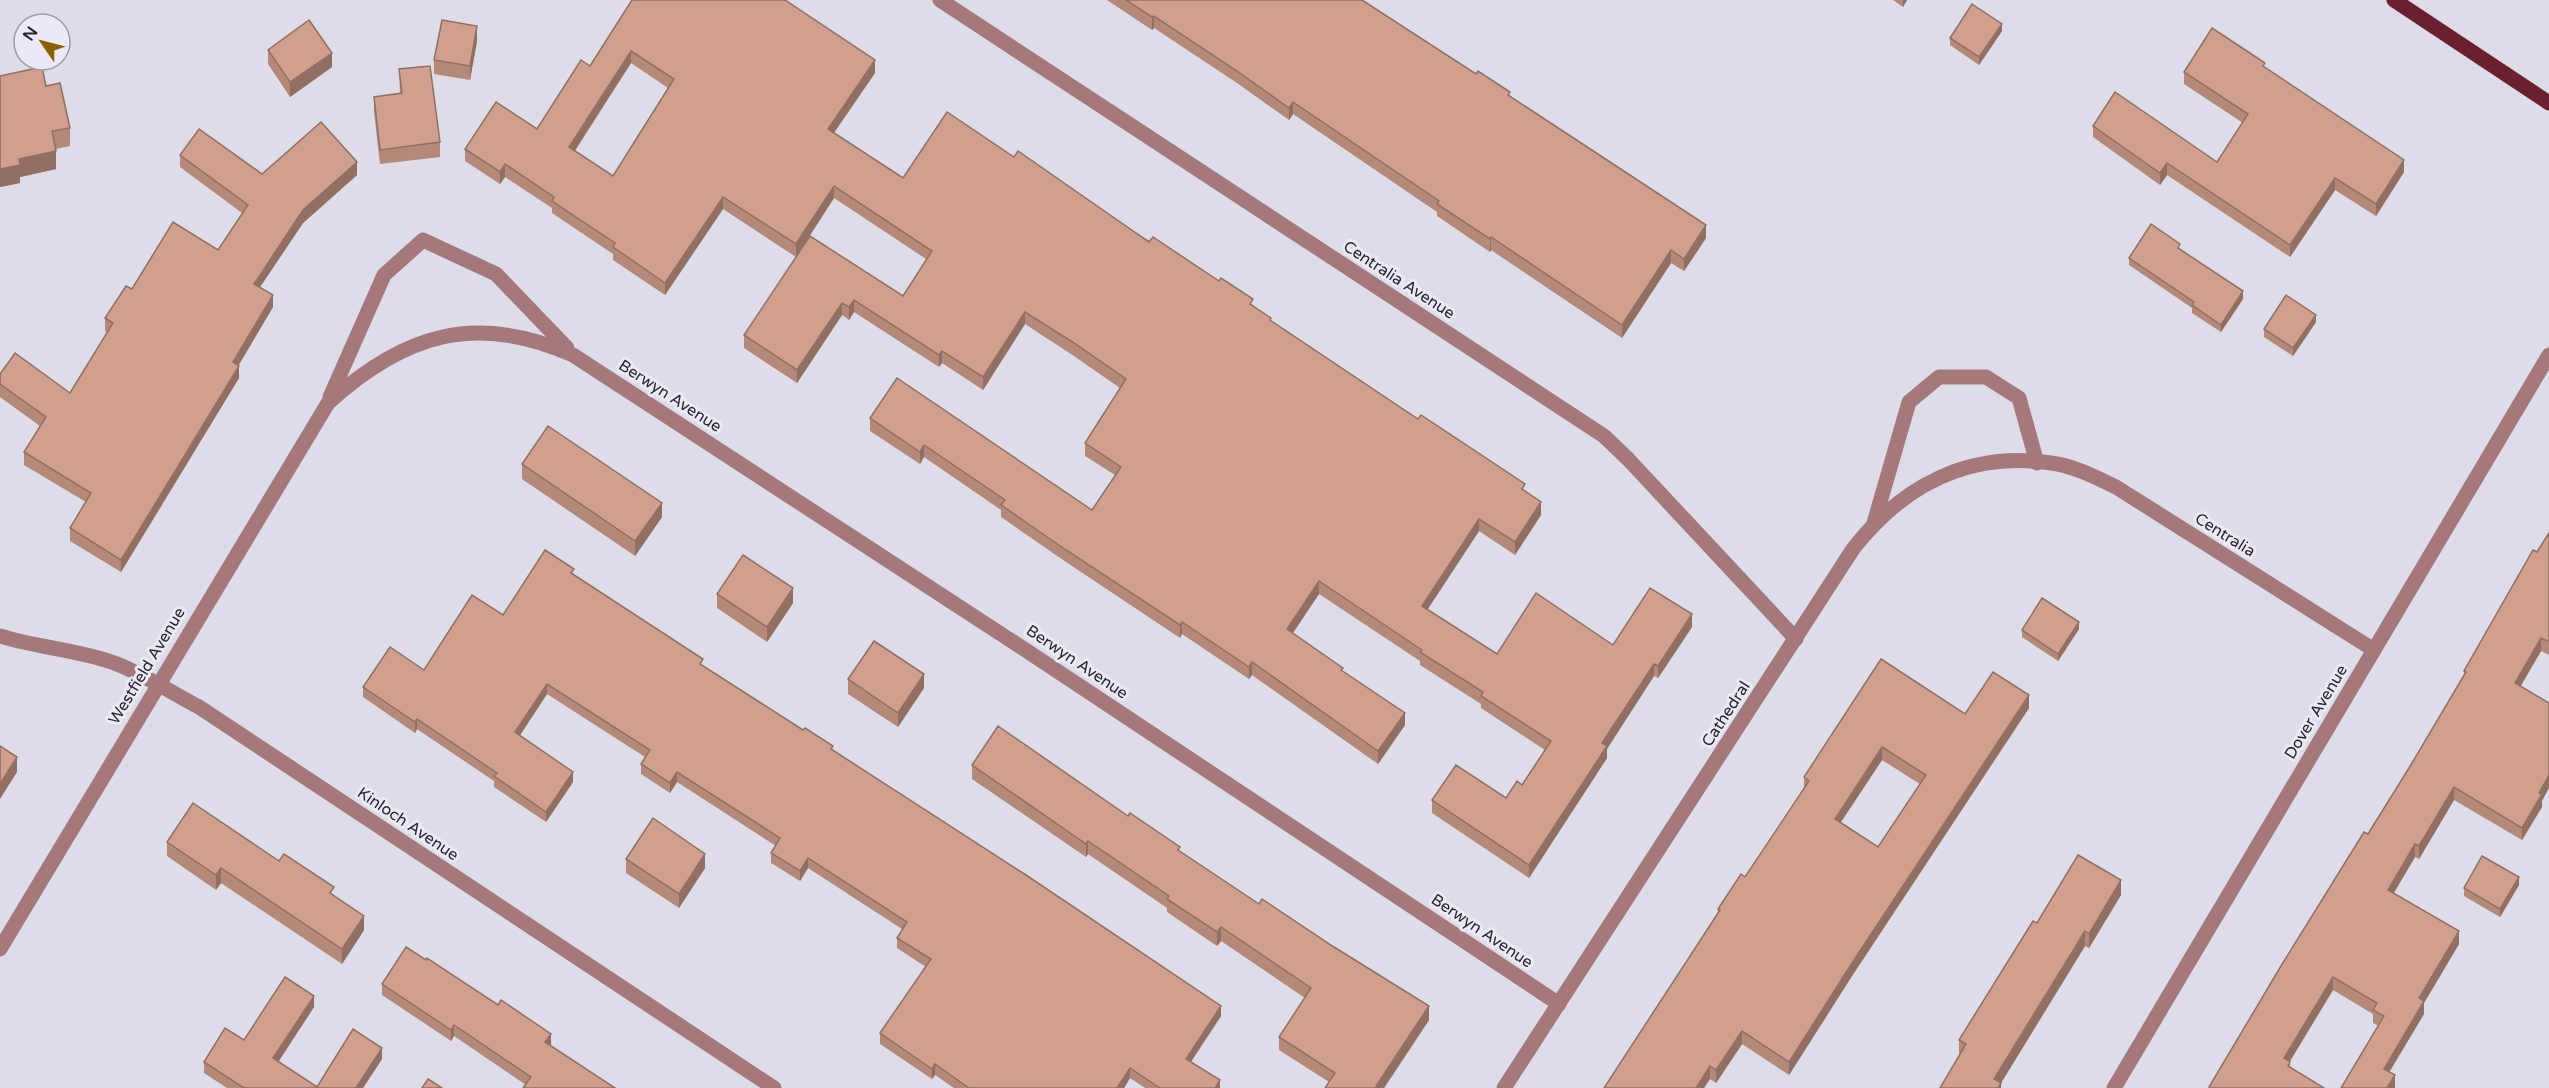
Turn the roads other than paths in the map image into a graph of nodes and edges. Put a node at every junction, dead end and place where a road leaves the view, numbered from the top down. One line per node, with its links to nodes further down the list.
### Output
1 (940, 0): 12 (street, Centralia Avenue)
2 (2394, 0): 3 (main road)
3 (2549, 103)
4 (423, 240): 6 (street, Berwyn Avenue); 8 (street, Westfield Avenue)
5 (436, 339): 6 (street, Berwyn Avenue); 8 (street, Westfield Avenue)
6 (573, 355): 16 (street, Berwyn Avenue)
7 (2549, 355): 13 (street, Dover Avenue)
8 (328, 403): 14 (street, Westfield Avenue)
9 (2044, 463): 10 (street, Cathedral); 10 (street); 13 (street, Centralia)
10 (1874, 523): 12 (street, Cathedral)
11 (0, 636): 14 (street, Kinloch Avenue)
12 (1796, 639): 16 (street, Cathedral)
13 (2374, 650): 19 (street, Dover Avenue)
14 (157, 685): 15 (street, Westfield Avenue); 17 (street, Kinloch Avenue)
15 (0, 949)
16 (1559, 1004): 18 (street, Cathedral)
17 (774, 1088)
18 (1504, 1088)
19 (2114, 1088)

